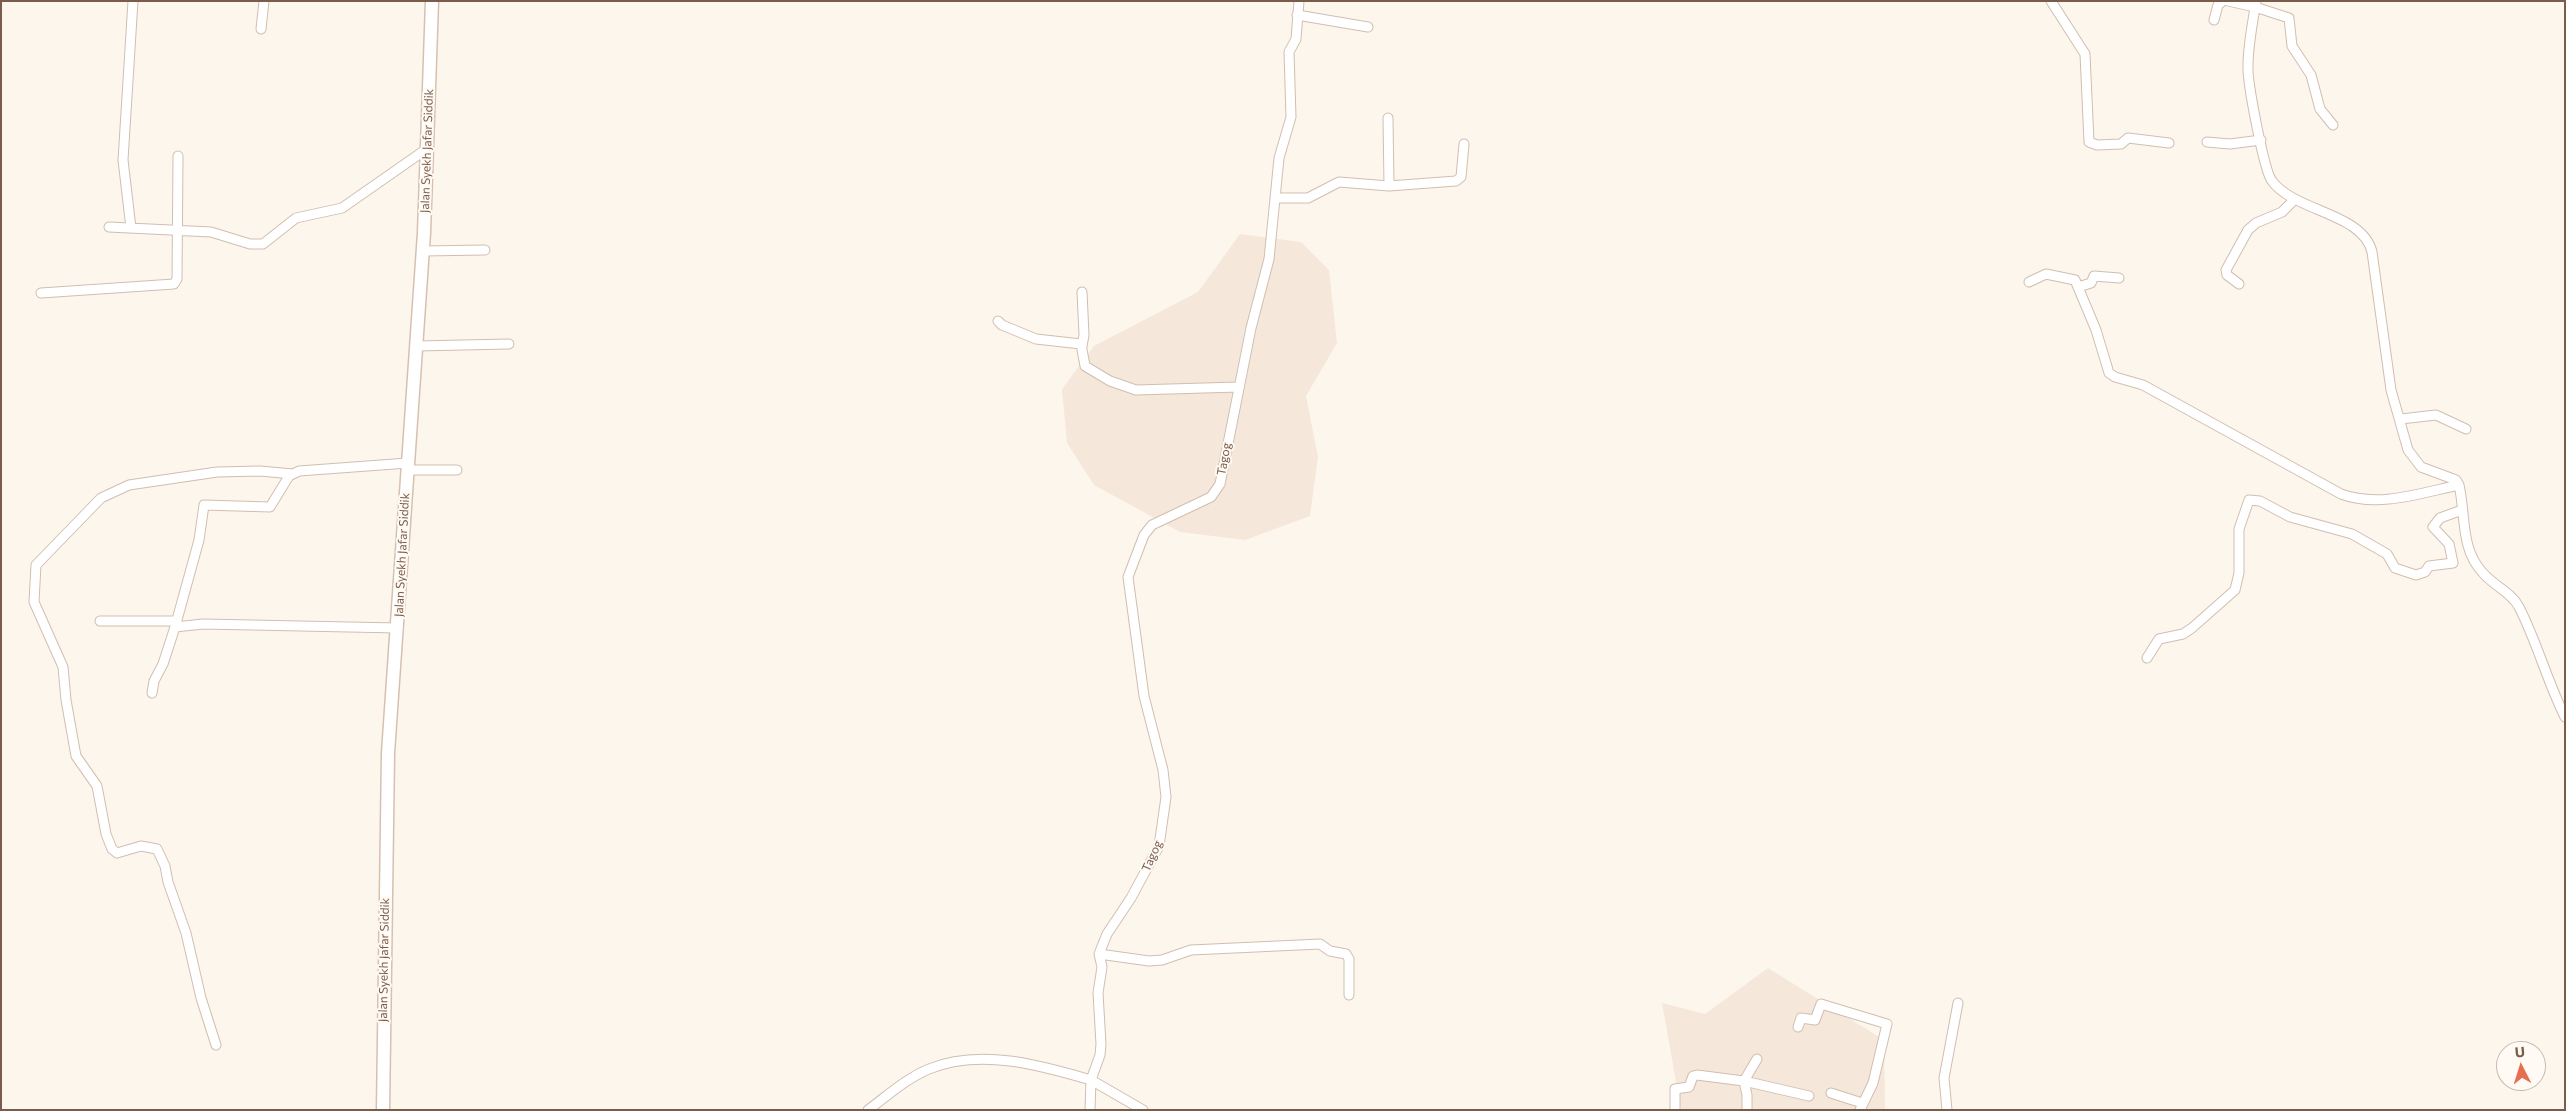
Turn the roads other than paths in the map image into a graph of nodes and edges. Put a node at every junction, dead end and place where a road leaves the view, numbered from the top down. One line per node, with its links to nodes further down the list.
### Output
1 (133, 1): 25 (street)
2 (264, 1): 12 (street)
3 (432, 1): 19 (main road, Jalan Syekh Jafar Siddik)
4 (1299, 1): 9 (street, Tagog)
5 (2051, 1): 17 (street)
6 (2223, 1): 10 (street)
7 (2228, 1): 8 (street)
8 (2256, 4): 14 (street); 15 (street)
9 (1297, 15): 11 (street); 22 (street, Tagog)
10 (2214, 20)
11 (1368, 27)
12 (261, 29)
13 (1388, 118): 21 (street)
14 (2333, 125)
15 (2262, 140): 16 (street); 23 (street)
16 (2207, 142)
17 (2169, 143)
18 (1464, 144): 21 (street)
19 (428, 148): 26 (street); 28 (main road, Jalan Syekh Jafar Siddik)
20 (178, 156): 26 (street)
21 (1389, 186): 22 (street)
22 (1276, 198): 39 (street, Tagog)
23 (2295, 199): 31 (street); 40 (street)
24 (109, 227): 25 (street)
25 (131, 228): 26 (street)
26 (177, 230): 34 (street)
27 (485, 250): 28 (street)
28 (423, 251): 37 (main road, Jalan Syekh Jafar Siddik)
29 (2119, 278): 32 (street)
30 (2029, 282): 32 (street)
31 (2239, 284)
32 (2078, 287): 45 (street)
33 (1082, 292): 38 (street)
34 (41, 293)
35 (998, 321): 38 (street)
36 (509, 344): 37 (street)
37 (416, 346): 42 (main road, Jalan Syekh Jafar Siddik)
38 (1082, 346): 39 (street)
39 (1238, 387): 53 (street, Tagog)
40 (2401, 419): 41 (street); 45 (street)
41 (2466, 429)
42 (407, 466): 43 (street); 44 (street); 49 (main road, Jalan Syekh Jafar Siddik)
43 (457, 470)
44 (293, 474): 48 (street); 57 (street)
45 (2459, 485): 46 (street)
46 (2462, 510): 50 (street); 52 (street)
47 (100, 621): 48 (street)
48 (176, 624): 49 (street); 51 (street)
49 (398, 628): 64 (main road, Jalan Syekh Jafar Siddik)
50 (2146, 658)
51 (152, 693)
52 (2565, 717)
53 (1100, 954): 54 (street); 59 (street)
54 (1349, 995)
55 (1958, 1003): 70 (street)
56 (1798, 1027): 63 (street)
57 (216, 1045)
58 (1757, 1059): 60 (street)
59 (1090, 1080): 65 (street); 66 (street); 67 (street)
60 (1744, 1081): 62 (street); 68 (street); 69 (street)
61 (1831, 1093): 63 (street)
62 (1809, 1096)
63 (1862, 1106)
64 (383, 1110)
65 (868, 1110)
66 (1090, 1110)
67 (1143, 1110)
68 (1675, 1110)
69 (1746, 1110)
70 (1947, 1110)

